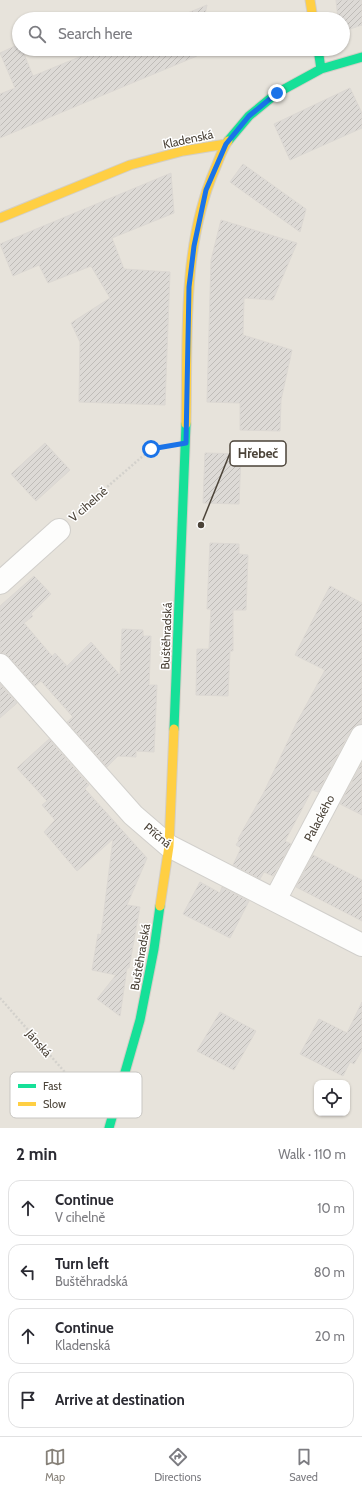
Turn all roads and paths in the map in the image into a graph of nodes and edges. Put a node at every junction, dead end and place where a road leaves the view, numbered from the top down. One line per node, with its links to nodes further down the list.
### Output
1 (310, 0): 2 (street)
2 (312, 12)
3 (319, 56): 5 (street)
4 (362, 57): 5 (street, Kladenská)
5 (321, 69): 6 (street, Kladenská)
6 (226, 144): 7 (street, Kladenská); 8 (street, Buštěhradská)
7 (0, 218)
8 (186, 443): 9 (path, V cihelně); 13 (street, Buštěhradská)
9 (59, 530): 10 (street, V cihelně)
10 (0, 583)
11 (0, 665): 13 (street, Příčná)
12 (362, 736): 14 (street, Palackého)
13 (170, 846): 14 (street, Příčná); 18 (street, Buštěhradská)
14 (275, 900): 15 (street, Příčná)
15 (362, 945)
16 (0, 998): 17 (path, Jánská)
17 (63, 1072)
18 (125, 1072)
19 (102, 1118): 20 (path, Jánská)
20 (109, 1126)

